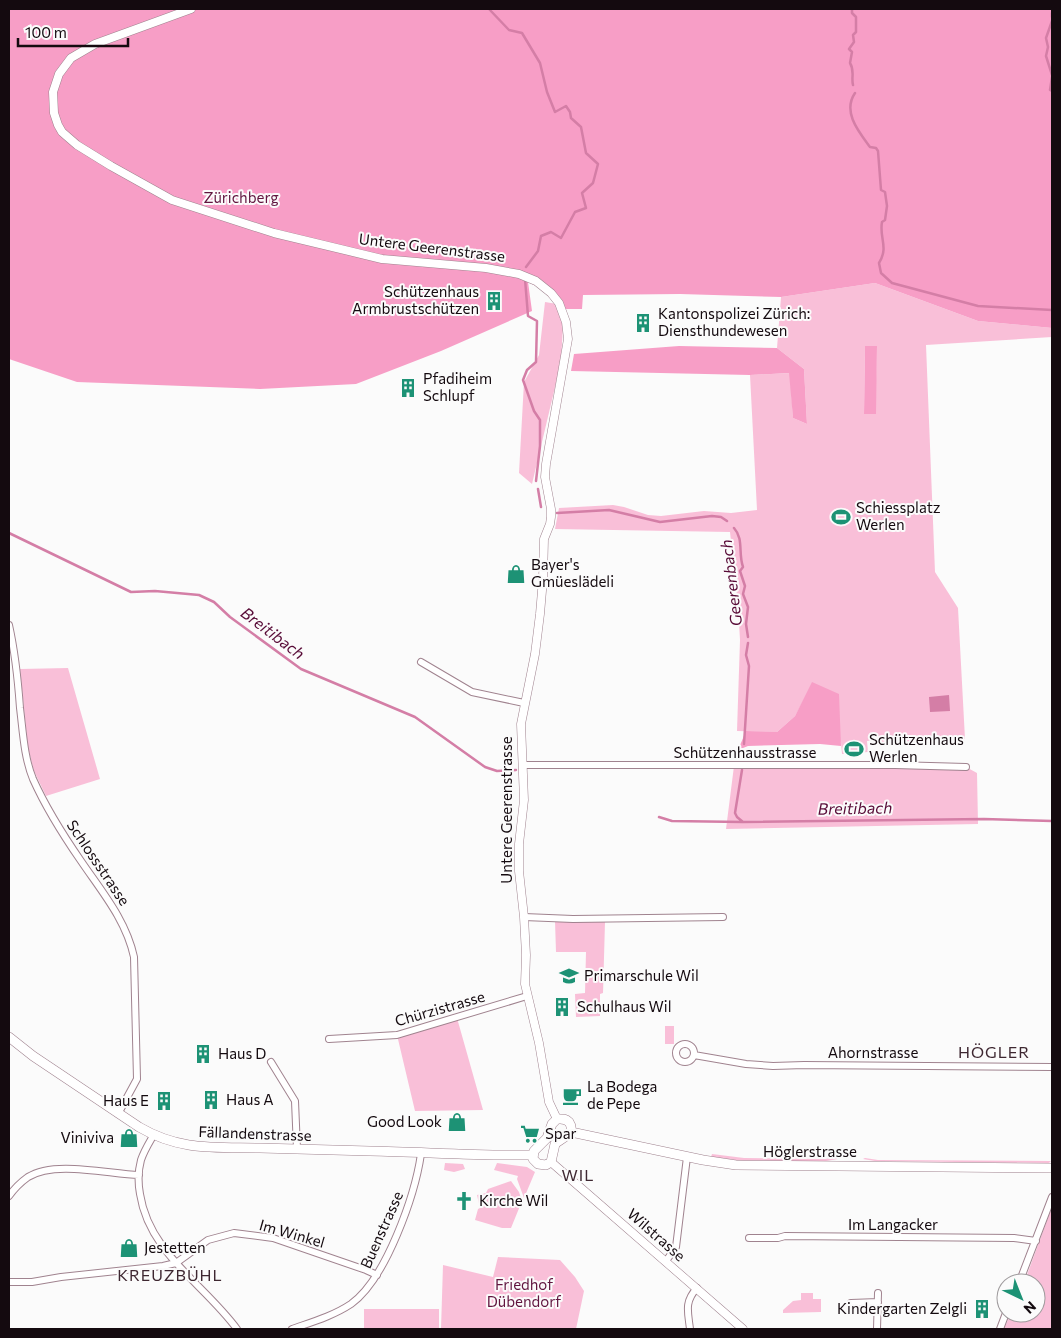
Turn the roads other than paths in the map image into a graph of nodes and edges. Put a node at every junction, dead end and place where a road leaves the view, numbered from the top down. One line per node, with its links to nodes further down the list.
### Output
1 (191, 9): 4 (street, Untere Geerenstrasse)
2 (9, 625): 15 (street, Schlossstrasse)
3 (421, 662): 4 (street)
4 (524, 703): 5 (street, Untere Geerenstrasse)
5 (524, 765): 6 (street, Schützenhausstrasse); 7 (street, Untere Geerenstrasse)
6 (966, 767)
7 (524, 917): 8 (street); 9 (street, Untere Geerenstrasse)
8 (722, 917)
9 (527, 996): 11 (street, Chürzistrasse); 16 (street, Untere Geerenstrasse)
10 (9, 1036): 15 (main road, Fällandenstrasse)
11 (329, 1039)
12 (694, 1055): 14 (street, Ahornstrasse)
13 (271, 1062): 19 (street)
14 (1052, 1067)
15 (118, 1114): 18 (main road, Fällandenstrasse)
16 (557, 1119): 17 (main road); 21 (main road)
17 (570, 1132): 22 (main road, Höglerstrasse); 23 (main road)
18 (153, 1136): 19 (main road, Fällandenstrasse); 25 (street)
19 (297, 1150): 20 (main road, Fällandenstrasse)
20 (421, 1154): 21 (main road, Fällandenstrasse); 33 (street, Buenstrasse)
21 (533, 1155): 23 (main road)
22 (687, 1157): 24 (main road, Höglerstrasse); 30 (street)
23 (551, 1162): 30 (street, Wilstrasse)
24 (1052, 1168)
25 (139, 1175): 26 (street); 31 (street)
26 (9, 1196)
27 (1052, 1197): 29 (street)
28 (749, 1238): 29 (street, Im Langacker)
29 (1036, 1241): 32 (street)
30 (666, 1261): 35 (street, Wilstrasse)
31 (176, 1263): 33 (street, Im Winkel); 34 (street); 39 (street)
32 (1023, 1273)
33 (377, 1275): 40 (street, Buenstrasse)
34 (9, 1282)
35 (697, 1288): 41 (street); 42 (street, Wilstrasse)
36 (878, 1293): 37 (street)
37 (878, 1302): 38 (street); 43 (street)
38 (852, 1303)
39 (237, 1329)
40 (292, 1329)
41 (690, 1329)
42 (743, 1329)
43 (877, 1329)

